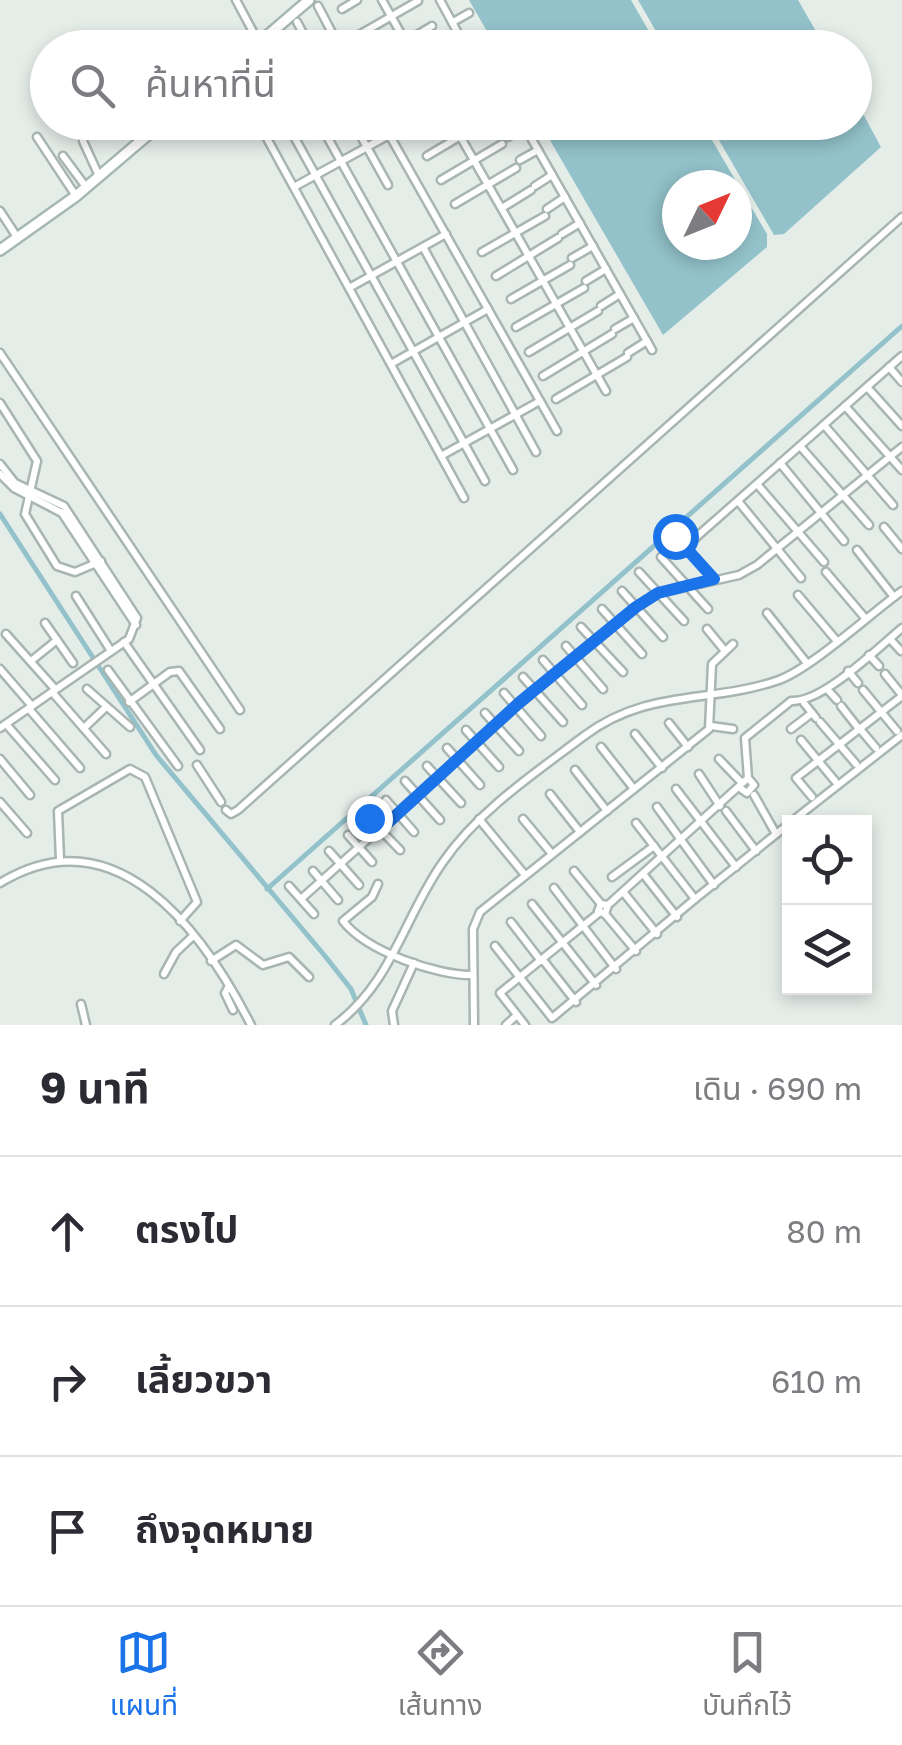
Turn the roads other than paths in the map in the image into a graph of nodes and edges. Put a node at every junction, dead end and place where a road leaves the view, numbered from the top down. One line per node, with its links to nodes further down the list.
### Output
1 (236, 0): 13 (street)
2 (356, 0): 7 (street)
3 (382, 0): 9 (street)
4 (440, 0): 11 (street)
5 (418, 1): 9 (street)
6 (309, 2): 14 (street); 16 (street)
7 (342, 9)
8 (469, 13): 11 (street)
9 (391, 16): 17 (street); 18 (street)
10 (296, 22): 15 (street)
11 (452, 22): 20 (street)
12 (432, 26): 19 (street)
13 (256, 30)
14 (275, 30)
15 (301, 30)
16 (328, 30)
17 (367, 30)
18 (399, 30)
19 (426, 30)
20 (457, 30)
21 (39, 140): 48 (street)
22 (142, 140): 42 (street)
23 (268, 140): 46 (street)
24 (296, 140): 40 (street)
25 (329, 140): 39 (street)
26 (363, 140): 34 (street)
27 (381, 140): 34 (street)
28 (391, 140): 56 (street)
29 (455, 140): 37 (street)
30 (462, 140): 38 (street)
31 (532, 140): 35 (street)
32 (83, 141): 42 (street)
33 (502, 144): 38 (street)
34 (367, 147): 39 (street); 44 (street)
35 (538, 150): 41 (street); 45 (street)
36 (64, 156): 47 (street)
37 (427, 156)
38 (474, 161): 43 (street); 45 (street)
39 (341, 162): 40 (street); 63 (street)
40 (316, 175): 46 (street); 65 (street)
41 (552, 175): 49 (street); 51 (street)
42 (100, 176): 47 (street)
43 (441, 180)
44 (388, 184)
45 (488, 185): 50 (street); 51 (street)
46 (294, 187): 68 (street)
47 (86, 188): 48 (street)
48 (76, 196): 57 (street)
49 (565, 197): 54 (street); 55 (street)
50 (455, 204)
51 (501, 208): 55 (street)
52 (0, 211): 57 (street)
53 (902, 217): 229 (street)
54 (580, 222): 58 (street); 62 (street)
55 (516, 233): 61 (street); 62 (street)
56 (446, 234): 59 (street); 72 (street)
57 (17, 237): 60 (street)
58 (593, 246): 64 (street); 67 (street)
59 (423, 247): 63 (street); 74 (street)
60 (0, 250)
61 (482, 252)
62 (529, 256): 66 (street); 67 (street)
63 (398, 261): 65 (street); 77 (street)
64 (606, 269): 69 (street); 71 (street)
65 (371, 276): 68 (street); 80 (street)
66 (496, 276)
67 (543, 281): 70 (street); 71 (street)
68 (349, 288): 85 (street)
69 (620, 294): 73 (street); 76 (street)
70 (511, 300)
71 (556, 304): 75 (street); 76 (street)
72 (488, 309): 74 (street); 93 (street)
73 (634, 318): 78 (street); 82 (street)
74 (465, 322): 77 (street); 96 (street)
75 (516, 327)
76 (570, 327): 81 (street); 82 (street)
77 (439, 337): 80 (street); 99 (street)
78 (647, 341): 79 (street); 87 (street)
79 (652, 350)
80 (413, 352): 85 (street); 101 (street)
81 (529, 352)
82 (584, 352): 87 (street); 88 (street)
83 (0, 353): 195 (street)
84 (902, 356): 86 (street)
85 (391, 364): 105 (street)
86 (889, 367): 89 (street); 90 (street)
87 (597, 375): 91 (street); 92 (street)
88 (543, 376)
89 (902, 382)
90 (867, 387): 95 (street); 98 (street)
91 (606, 391)
92 (556, 399)
93 (540, 401): 96 (street); 100 (street)
94 (0, 403): 115 (street)
95 (845, 406): 97 (street); 106 (street)
96 (515, 414): 99 (street); 104 (street)
97 (824, 425): 102 (street); 112 (street)
98 (902, 426)
99 (490, 429): 101 (street); 109 (street)
100 (557, 431)
101 (464, 444): 105 (street); 113 (street)
102 (800, 446): 107 (street); 116 (street)
103 (902, 447): 106 (street)
104 (536, 452)
105 (442, 456): 117 (street)
106 (890, 456): 110 (street); 112 (street)
107 (780, 463): 114 (street); 120 (street)
108 (0, 464): 115 (street)
109 (513, 470)
110 (902, 470)
111 (0, 474): 115 (street)
112 (868, 474): 116 (street); 119 (street)
113 (485, 482)
114 (757, 484): 118 (street); 123 (street)
115 (31, 492): 132 (street); 132 (street)
116 (844, 493): 120 (street); 121 (street)
117 (464, 498)
118 (738, 501): 126 (street); 127 (street)
119 (893, 506)
120 (821, 511): 123 (street); 125 (street)
121 (869, 525)
122 (884, 527): 128 (street)
123 (798, 530): 127 (street); 131 (street)
124 (675, 536): 126 (street)
125 (844, 541)
126 (686, 547): 136 (street)
127 (777, 548): 135 (street); 136 (street)
128 (902, 549)
129 (857, 550): 143 (street)
130 (660, 557): 137 (street)
131 (824, 562)
132 (98, 563): 160 (street)
133 (639, 572): 140 (street)
134 (826, 572): 148 (street)
135 (800, 578)
136 (714, 579): 137 (street)
137 (686, 585): 140 (street); 146 (street)
138 (622, 591): 144 (street)
139 (902, 591): 143 (street)
140 (658, 593): 144 (street); 149 (street)
141 (798, 595): 159 (street)
142 (76, 596): 164 (street)
143 (894, 596): 148 (street)
144 (636, 607): 151 (street); 156 (street)
145 (602, 609): 151 (street)
146 (708, 609)
147 (767, 612): 172 (street)
148 (865, 618): 159 (street)
149 (684, 622)
150 (45, 623): 158 (street)
151 (615, 624): 161 (street); 167 (street)
152 (581, 627): 161 (street)
153 (902, 628): 157 (street)
154 (707, 629): 165 (street)
155 (6, 634): 171 (street)
156 (663, 636)
157 (890, 638): 166 (street); 168 (street)
158 (57, 640): 171 (street); 173 (street)
159 (836, 640): 172 (street)
160 (124, 642): 164 (street); 180 (street)
161 (595, 643): 169 (street); 177 (street)
162 (733, 644): 165 (street)
163 (566, 646): 169 (street)
164 (111, 651): 185 (street)
165 (726, 651): 186 (street)
166 (901, 651)
167 (642, 654)
168 (869, 655): 176 (street); 188 (street)
169 (577, 659): 178 (street); 184 (street)
170 (543, 660): 178 (street)
171 (31, 662): 185 (street)
172 (806, 662): 186 (street)
173 (73, 663)
174 (0, 669): 193 (street)
175 (108, 670): 189 (street)
176 (848, 671): 182 (street); 196 (street)
177 (622, 672)
178 (556, 676): 183 (street); 191 (street)
179 (523, 677): 183 (street)
180 (154, 684): 189 (street); 206 (street); 221 (street)
181 (87, 688): 194 (street)
182 (827, 689): 190 (street); 209 (street)
183 (535, 690): 192 (street); 199 (street)
184 (603, 690)
185 (54, 691): 193 (street); 205 (street)
186 (713, 692): 203 (street); 260 (street)
187 (504, 693): 192 (street)
188 (902, 696): 196 (street)
189 (129, 702): 230 (street)
190 (804, 702): 198 (street); 241 (street)
191 (582, 705)
192 (516, 706): 201 (street); 213 (street)
193 (30, 707): 202 (street); 233 (street)
194 (106, 708): 204 (street); 205 (street)
195 (240, 710)
196 (881, 712): 209 (street); 211 (street)
197 (485, 713): 201 (street)
198 (816, 718): 208 (street); 216 (street)
199 (563, 722)
200 (670, 723): 218 (street)
201 (496, 725): 215 (street); 222 (street)
202 (3, 726): 238 (street)
203 (711, 726): 207 (street); 218 (street)
204 (130, 727)
205 (84, 728): 223 (street)
206 (220, 729)
207 (732, 729)
208 (791, 729)
209 (859, 729): 216 (street); 220 (street)
210 (466, 730): 215 (street)
211 (900, 733): 257 (street)
212 (636, 734): 234 (street)
213 (540, 736)
214 (800, 740): 227 (street)
215 (477, 742): 226 (street); 232 (street)
216 (840, 745): 227 (street); 228 (street)
217 (601, 747): 244 (street)
218 (688, 747): 234 (street)
219 (448, 748): 226 (street)
220 (876, 748)
221 (200, 750)
222 (519, 751)
223 (106, 754)
224 (0, 759): 245 (street)
225 (719, 759): 241 (street)
226 (458, 760): 237 (street); 242 (street)
227 (818, 762): 240 (street); 249 (street)
228 (856, 764)
229 (197, 765)
230 (178, 766)
231 (427, 766): 237 (street)
232 (499, 767)
233 (80, 768)
234 (662, 768): 244 (street)
235 (575, 770): 255 (street)
236 (699, 774): 254 (street)
237 (438, 778): 248 (street); 252 (street)
238 (55, 780)
239 (405, 781): 248 (street)
240 (835, 781)
241 (743, 783): 254 (street)
242 (480, 785)
243 (676, 789): 262 (street)
244 (634, 790): 255 (street)
245 (30, 794)
246 (550, 794): 267 (street)
247 (754, 794): 269 (street)
248 (418, 795): 256 (street); 261 (street)
249 (812, 797)
250 (386, 800): 256 (street)
251 (0, 802): 268 (street)
252 (461, 803)
253 (657, 806): 271 (street)
254 (723, 808): 262 (street); 275 (street)
255 (607, 811): 267 (street)
256 (398, 813): 265 (street); 266 (street)
257 (800, 815)
258 (369, 818): 265 (street)
259 (523, 818): 277 (street)
260 (479, 819): 285 (street); 311 (street)
261 (440, 820)
262 (702, 820): 271 (street); 282 (street)
263 (636, 823): 272 (street)
264 (782, 829): 269 (street)
265 (380, 830): 273 (street); 274 (street)
266 (414, 832)
267 (580, 832): 277 (street)
268 (27, 833)
269 (776, 834): 275 (street)
270 (348, 835): 273 (street)
271 (680, 836): 278 (street); 291 (street)
272 (654, 846): 278 (street); 287 (street)
273 (360, 848): 280 (street); 281 (street)
274 (400, 850)
275 (756, 851): 282 (street)
276 (329, 852): 281 (street)
277 (552, 854): 285 (street)
278 (660, 854): 286 (street); 297 (street)
279 (60, 860): 289 (street); 303 (street); 303 (street)
280 (372, 862)
281 (340, 864): 288 (street); 292 (street)
282 (736, 867): 291 (street)
283 (313, 871): 288 (street)
284 (574, 871): 300 (street)
285 (525, 875): 317 (street)
286 (644, 875): 295 (street); 302 (street)
287 (612, 878)
288 (321, 881): 296 (street); 298 (street)
289 (0, 883)
290 (378, 884): 311 (street)
291 (714, 884): 297 (street)
292 (359, 885)
293 (289, 886): 296 (street)
294 (554, 888): 305 (street)
295 (624, 893): 300 (street); 306 (street)
296 (301, 899): 301 (street)
297 (695, 899): 302 (street)
298 (338, 900)
299 (532, 904): 308 (street)
300 (604, 909): 305 (street); 310 (street)
301 (314, 914)
302 (677, 917): 306 (street)
303 (180, 921): 307 (street)
304 (511, 922): 312 (street)
305 (583, 927): 308 (street); 315 (street)
306 (656, 934): 310 (street)
307 (193, 936): 313 (street); 316 (street)
308 (563, 944): 312 (street); 320 (street)
309 (494, 946): 319 (street)
310 (636, 951): 315 (street)
311 (395, 954): 314 (street); 328 (street)
312 (542, 960): 319 (street); 322 (street)
313 (211, 961): 318 (street); 321 (street)
314 (414, 963): 317 (street); 329 (street)
315 (616, 969): 320 (street)
316 (164, 974)
317 (473, 974): 330 (street)
318 (309, 978)
319 (520, 978): 322 (street); 325 (street)
320 (596, 985): 322 (street)
321 (229, 986): 324 (street); 327 (street)
322 (576, 1002)
323 (82, 1004): 326 (street)
324 (234, 1010)
325 (517, 1015): 331 (street); 332 (street)
326 (86, 1025)
327 (251, 1025)
328 (336, 1025)
329 (394, 1025)
330 (474, 1025)
331 (506, 1025)
332 (525, 1025)

